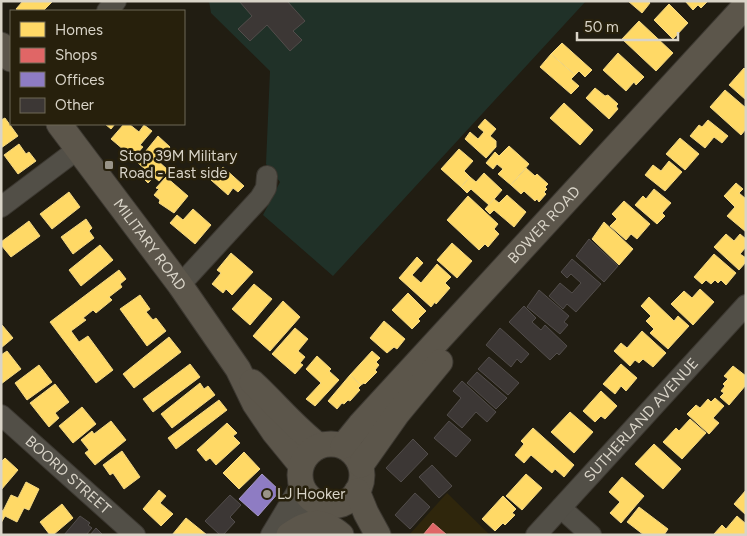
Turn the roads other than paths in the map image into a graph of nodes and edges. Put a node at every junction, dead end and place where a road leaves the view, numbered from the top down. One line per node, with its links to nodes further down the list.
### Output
1 (746, 5): 14 (main road, BOWER ROAD)
2 (746, 26): 17 (main road, BOWER ROAD)
3 (1, 45): 4 (main road)
4 (10, 58)
5 (60, 125): 6 (main road, MILITARY ROAD)
6 (78, 149): 8 (street); 9 (main road, MILITARY ROAD)
7 (267, 176): 9 (street)
8 (1, 207)
9 (180, 285): 11 (main road, MILITARY ROAD)
10 (746, 305): 21 (street, SUTHERLAND AVENUE)
11 (238, 369): 12 (main road, MILITARY ROAD); 18 (main road, MILITARY ROAD)
12 (276, 405): 14 (main road); 15 (main road, MILITARY ROAD)
13 (1, 415): 22 (street, BOORD STREET)
14 (360, 425): 16 (main road, BOWER ROAD)
15 (319, 446): 16 (main road); 18 (main road)
16 (343, 446): 17 (main road)
17 (361, 466): 19 (main road)
18 (301, 475): 20 (main road); 23 (street)
19 (358, 491): 20 (main road); 28 (main road)
20 (326, 505): 24 (street); 27 (main road)
21 (561, 508): 29 (street, SUTHERLAND AVENUE); 30 (street)
22 (135, 535)
23 (271, 535)
24 (277, 535)
25 (289, 535): 26 (main road)
26 (341, 535)
27 (353, 535)
28 (378, 535)
29 (536, 535)
30 (590, 535)

